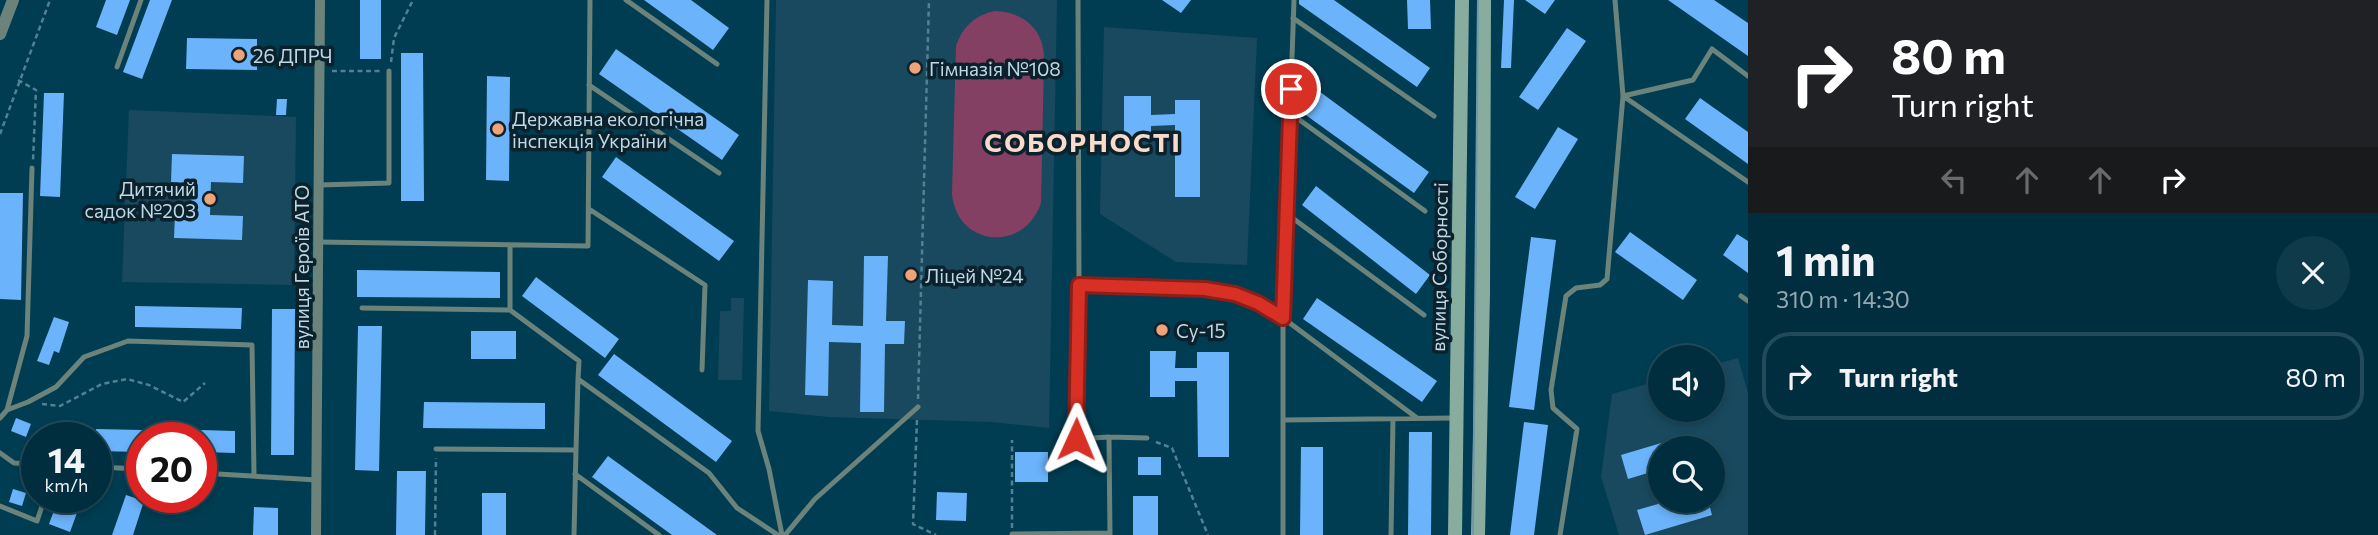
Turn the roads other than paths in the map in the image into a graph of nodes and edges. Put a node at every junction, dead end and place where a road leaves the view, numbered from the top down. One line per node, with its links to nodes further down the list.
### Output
1 (13, 0): 12 (street)
2 (141, 0): 16 (lane)
3 (320, 0): 26 (street, вулиця Героїв АТО)
4 (590, 0): 19 (lane)
5 (626, 0): 15 (lane)
6 (767, 0): 65 (lane)
7 (1078, 0): 32 (lane)
8 (1294, 0): 13 (lane)
9 (1462, 0): 45 (main road, вулиця Соборності)
10 (1484, 0): 69 (main road)
11 (1615, 0): 20 (lane)
12 (3, 16): 14 (street)
13 (1293, 18): 21 (lane); 22 (lane)
14 (0, 34)
15 (717, 64)
16 (117, 67)
17 (389, 71): 26 (lane)
18 (1748, 76): 20 (lane)
19 (589, 85): 24 (lane); 27 (lane)
20 (1623, 96): 25 (lane); 70 (lane)
21 (1290, 113): 28 (lane); 29 (lane)
22 (1434, 116)
23 (32, 168): 42 (lane)
24 (719, 173)
25 (1748, 182)
26 (318, 184): 30 (street, вулиця Героїв АТО)
27 (589, 209): 31 (lane); 39 (lane)
28 (1425, 211)
29 (1287, 214): 37 (lane); 38 (lane)
30 (318, 242): 31 (lane); 57 (street, вулиця Героїв АТО)
31 (510, 246): 36 (lane)
32 (1079, 285): 38 (lane); 48 (lane)
33 (1741, 296): 34 (lane)
34 (1748, 301)
35 (362, 308): 36 (lane)
36 (510, 310): 40 (lane)
37 (1424, 314)
38 (1283, 318): 44 (lane); 47 (lane)
39 (702, 370)
40 (578, 379): 51 (lane); 65 (lane)
41 (918, 407): 65 (lane)
42 (7, 410): 43 (lane); 56 (lane)
43 (0, 418)
44 (1417, 418): 45 (lane); 46 (lane)
45 (1457, 418): 68 (main road, вулиця Соборності)
46 (1393, 419): 47 (lane); 67 (lane)
47 (1284, 420): 66 (lane)
48 (1109, 438): 49 (lane); 61 (lane)
49 (1147, 438)
50 (436, 449): 51 (lane)
51 (576, 450): 55 (lane)
52 (0, 453): 53 (lane)
53 (21, 463)
54 (217, 473): 56 (lane)
55 (575, 474): 63 (lane); 64 (lane)
56 (254, 475): 57 (lane)
57 (317, 480): 62 (street, вулиця Героїв АТО)
58 (0, 506): 59 (lane)
59 (40, 513)
60 (1012, 534): 61 (lane)
61 (1110, 534)
62 (316, 535)
63 (574, 535)
64 (659, 535)
65 (781, 535)
66 (1283, 535)
67 (1391, 535)
68 (1455, 535)
69 (1478, 535)
70 (1560, 535)

